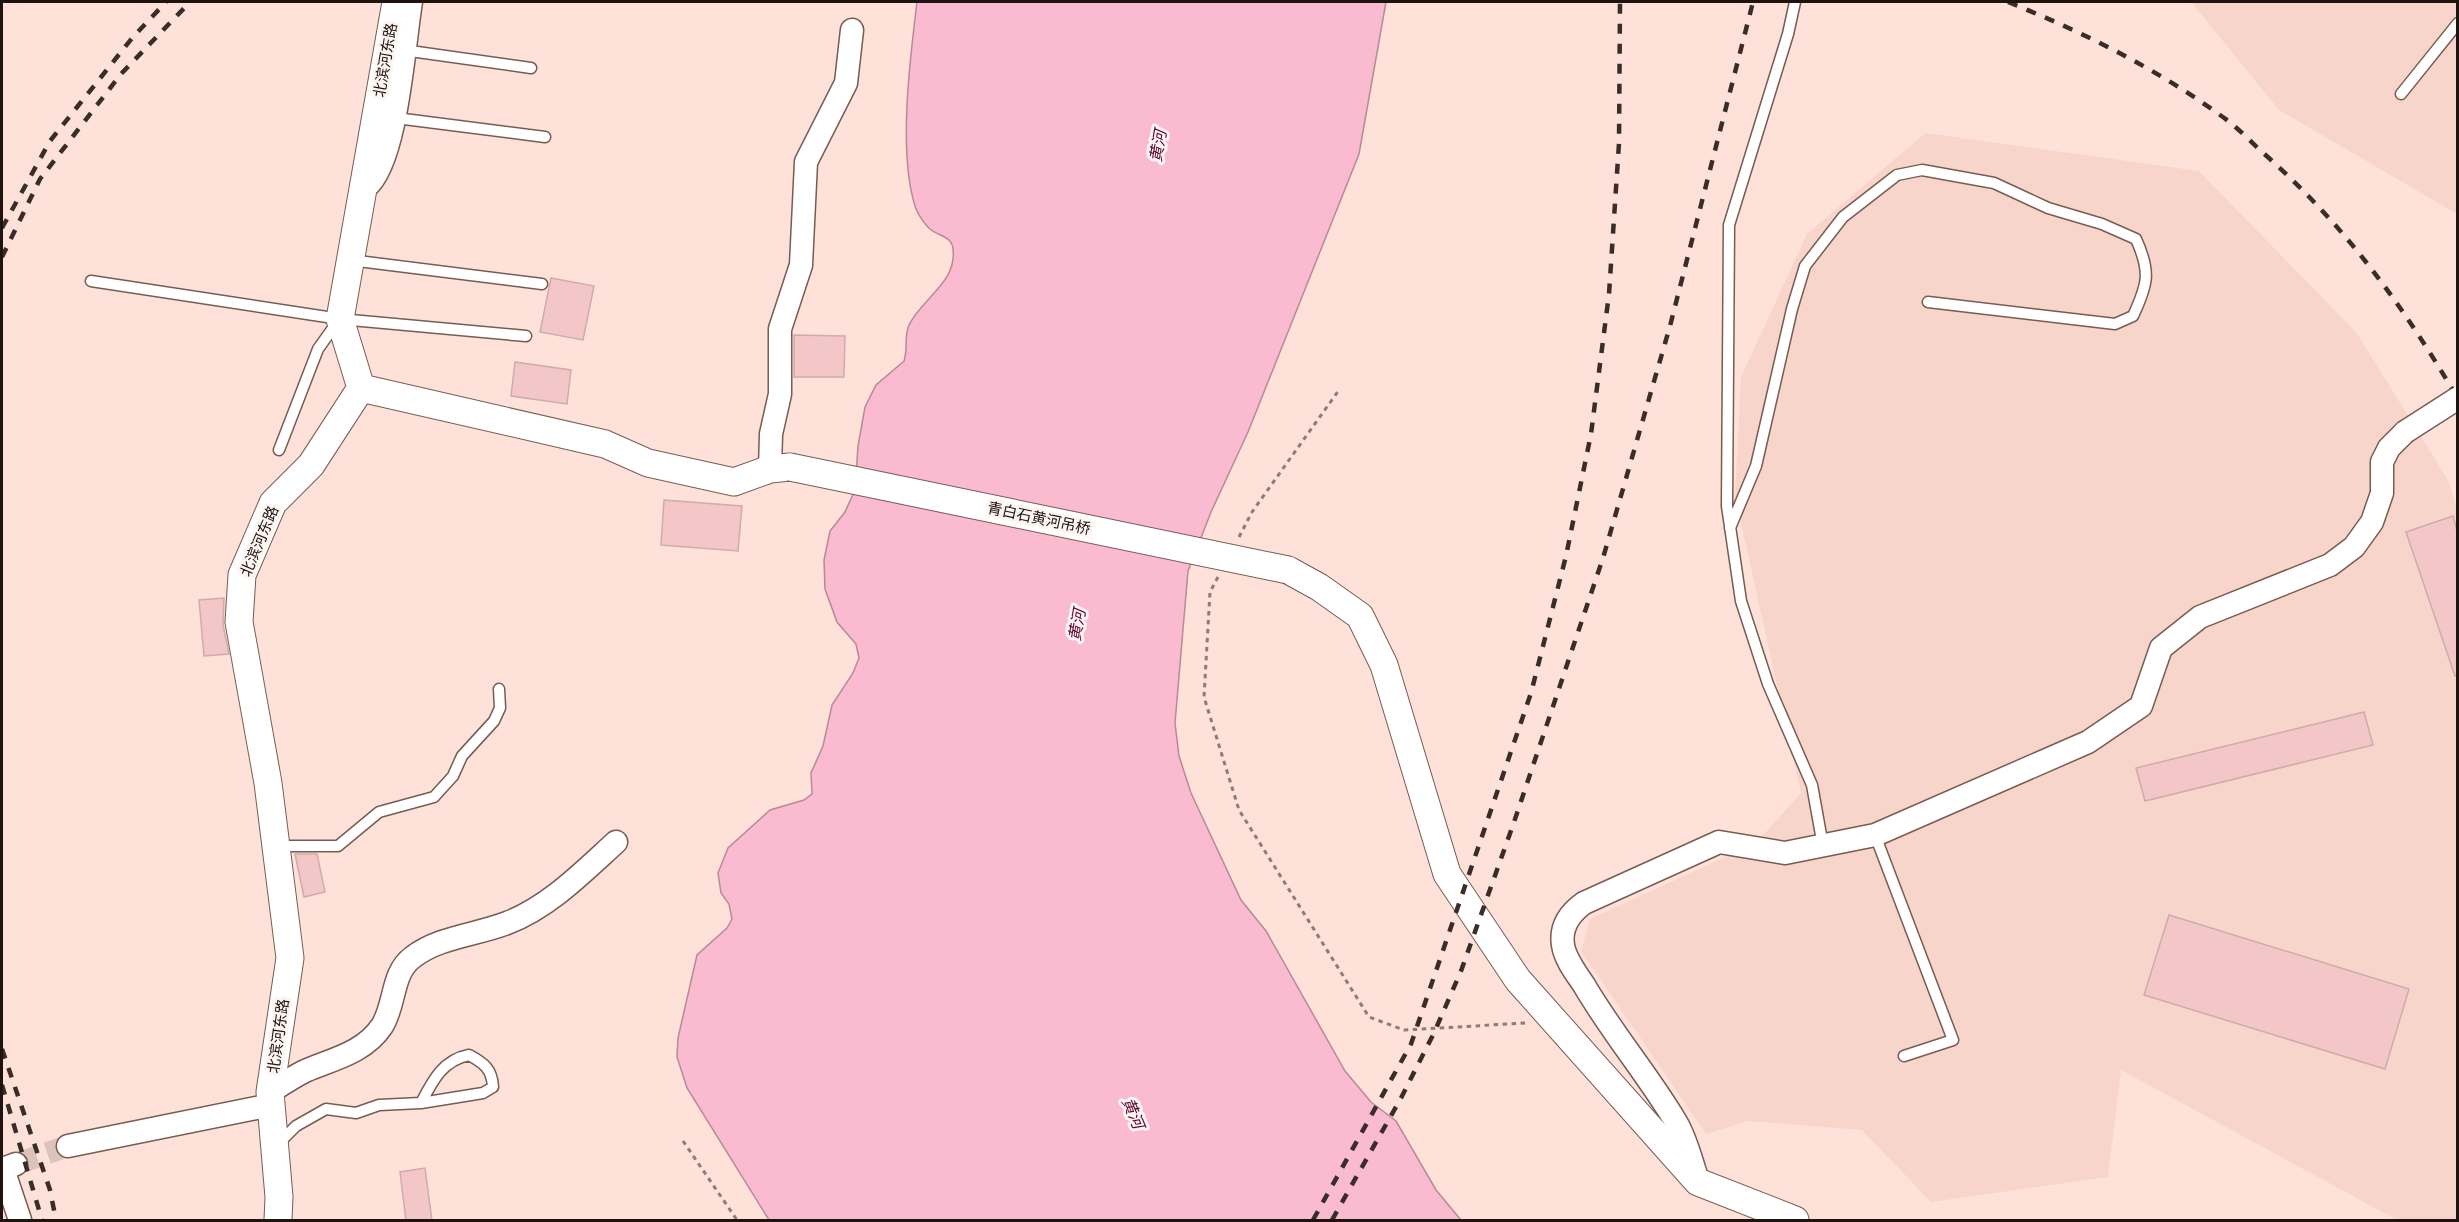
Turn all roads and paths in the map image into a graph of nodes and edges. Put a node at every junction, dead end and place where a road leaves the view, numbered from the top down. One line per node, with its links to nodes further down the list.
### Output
1 (396, 2): 11 (street, 北滨河东路)
2 (411, 2): 6 (street)
3 (1795, 2): 23 (lane)
4 (2457, 23): 8 (lane)
5 (852, 30): 22 (street)
6 (403, 50): 7 (lane); 9 (street)
7 (531, 68)
8 (2401, 94)
9 (396, 118): 10 (lane); 11 (street)
10 (545, 137)
11 (363, 189): 12 (street, 北滨河东路)
12 (350, 260): 14 (lane); 16 (street, 北滨河东路)
13 (92, 281): 16 (lane)
14 (542, 284)
15 (1928, 302): 23 (lane)
16 (340, 319): 17 (lane); 18 (street, 北滨河东路); 21 (lane)
17 (526, 336)
18 (362, 388): 22 (street); 29 (street, 北滨河东路)
19 (1339, 390): 24 (path)
20 (2457, 398): 27 (street, bridge)
21 (279, 450)
22 (780, 468): 31 (street, 青白石黄河吊桥, bridge)
23 (1730, 528): 30 (lane)
24 (1237, 542)
25 (1221, 572): 31 (path)
26 (500, 689): 29 (lane)
27 (1875, 835): 30 (street); 32 (lane)
28 (616, 842): 33 (street)
29 (276, 846): 33 (street, 北滨河东路)
30 (1823, 846): 39 (street)
31 (1555, 1022): 39 (street, 青白石黄河吊桥)
32 (1904, 1056)
33 (270, 1099): 36 (street); 37 (street, 北滨河东路)
34 (421, 1103): 34 (lane); 37 (lane)
35 (683, 1141): 42 (path)
36 (68, 1146)
37 (275, 1148): 41 (street, 北滨河东路)
38 (16, 1164): 40 (street)
39 (1698, 1182): 43 (street)
40 (20, 1221)
41 (278, 1221)
42 (737, 1221)
43 (1795, 1221)

